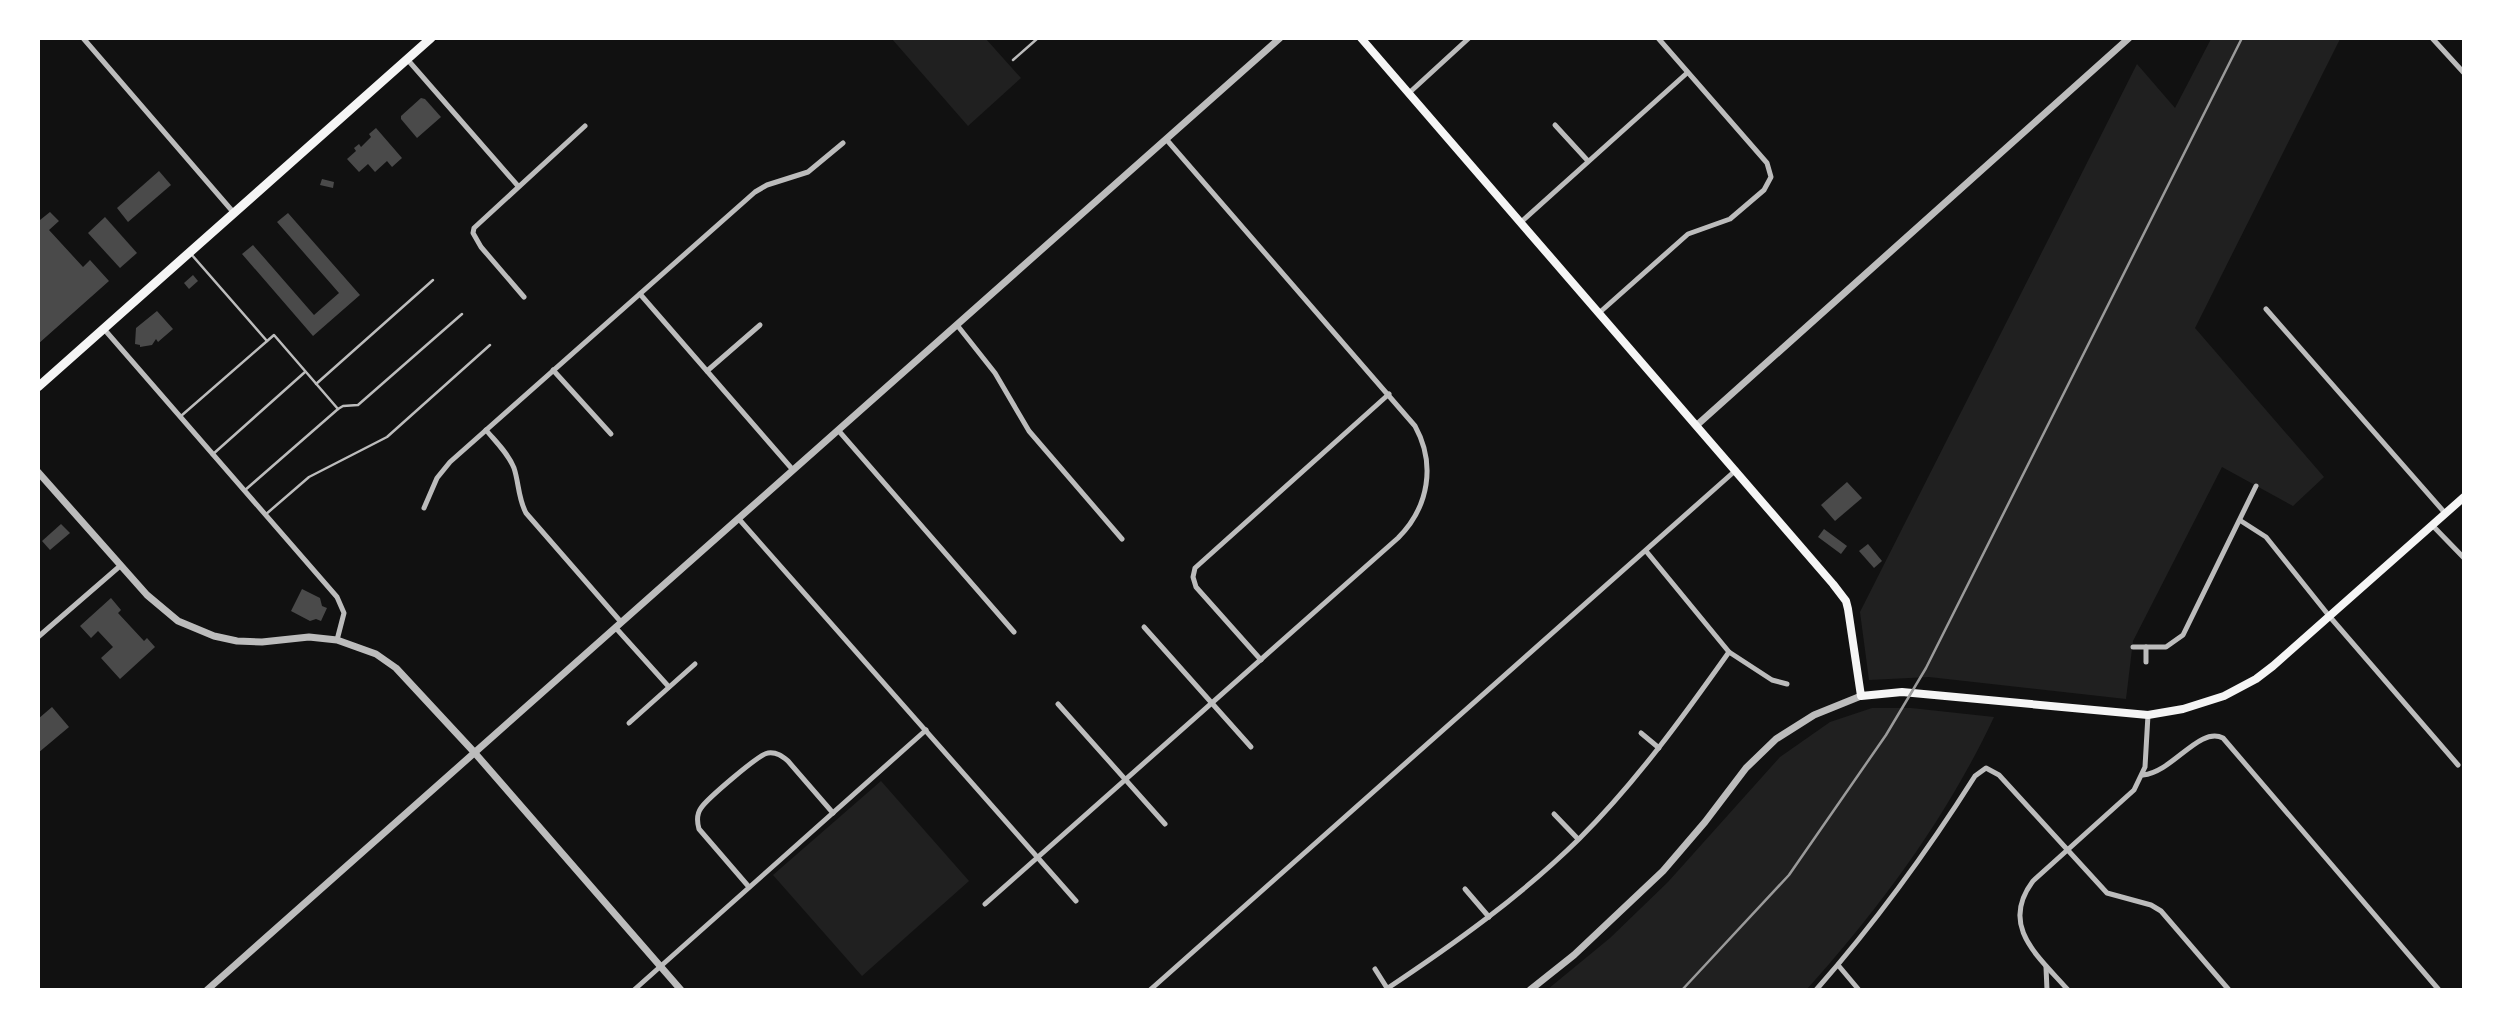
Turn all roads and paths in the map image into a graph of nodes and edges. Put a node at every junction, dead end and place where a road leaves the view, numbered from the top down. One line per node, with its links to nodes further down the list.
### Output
1 (83, 38): 21 (street)
2 (430, 38): 10 (main road)
3 (1038, 38): 11 (lane)
4 (1280, 38): 17 (street)
5 (1361, 38): 14 (main road)
6 (1469, 38): 14 (street)
7 (1658, 38): 12 (street)
8 (2432, 38): 13 (street)
9 (2127, 39): 43 (street)
10 (407, 59): 20 (street); 21 (main road)
11 (1013, 60)
12 (1687, 73): 19 (street); 28 (street)
13 (2463, 73)
14 (1409, 93): 22 (main road)
15 (1555, 125): 19 (street)
16 (585, 126): 20 (street)
17 (1166, 139): 31 (street); 40 (street)
18 (842, 143): 25 (street)
19 (1588, 162): 22 (street)
20 (519, 186): 26 (street)
21 (234, 213): 23 (main road)
22 (1521, 222): 28 (main road)
23 (190, 253): 32 (main road); 33 (lane)
24 (433, 280): 38 (lane)
25 (640, 294): 35 (street); 36 (street)
26 (524, 297)
27 (2266, 309): 55 (street)
28 (1599, 313): 43 (main road)
29 (462, 314): 41 (lane)
30 (760, 325): 36 (street)
31 (957, 325): 45 (street); 60 (street)
32 (103, 329): 39 (main road); 42 (street)
33 (267, 341): 37 (lane); 42 (lane)
34 (489, 345): 56 (lane)
35 (553, 370): 44 (street); 46 (street)
36 (707, 371): 48 (street)
37 (305, 372): 38 (lane); 47 (lane)
38 (316, 384): 41 (lane)
39 (38, 387)
40 (1389, 394): 73 (street); 73 (street)
41 (338, 409): 52 (lane)
42 (180, 417): 47 (street)
43 (1697, 425): 49 (main road)
44 (486, 430): 54 (street); 65 (street)
45 (838, 430): 48 (street); 67 (street)
46 (611, 434)
47 (212, 455): 52 (street)
48 (793, 470): 57 (street)
49 (1736, 470): 61 (street); 78 (main road)
50 (38, 472): 63 (street)
51 (2256, 486): 58 (street)
52 (244, 491): 56 (street)
53 (2463, 497): 55 (main road)
54 (424, 508)
55 (2445, 513): 59 (main road)
56 (265, 515): 69 (street)
57 (738, 518): 65 (street); 83 (street)
58 (2241, 522): 64 (street); 70 (street)
59 (2432, 524): 62 (street); 64 (main road)
60 (1122, 539)
61 (1646, 551): 72 (street); 109 (street)
62 (2463, 558)
63 (120, 566): 68 (street); 69 (street)
64 (2330, 617): 81 (main road); 88 (street)
65 (618, 625): 77 (street); 87 (street)
66 (1144, 627): 79 (street)
67 (1014, 632)
68 (38, 637)
69 (337, 640): 87 (street)
70 (2146, 647): 71 (street); 74 (street)
71 (2133, 648)
72 (1729, 652): 76 (street); 86 (street)
73 (1261, 660): 79 (street)
74 (2146, 662)
75 (695, 664): 77 (street)
76 (1787, 684)
77 (669, 687): 82 (street)
78 (1861, 696): 81 (main road); 111 (street)
79 (1212, 703): 85 (street); 90 (street)
80 (1058, 704): 90 (street)
81 (2148, 715): 89 (street)
82 (629, 723)
83 (926, 730): 91 (street); 96 (street)
84 (1641, 733): 86 (street)
85 (1251, 747)
86 (1659, 748): 94 (street)
87 (474, 752): 104 (street); 106 (street)
88 (2458, 765)
89 (2143, 775): 95 (street); 117 (street)
90 (1125, 780): 93 (street); 96 (street)
91 (833, 813): 97 (street); 97 (street)
92 (1554, 814): 94 (street)
93 (1165, 824)
94 (1578, 839): 101 (street)
95 (2068, 849): 102 (street); 103 (street); 116 (street)
96 (1038, 858): 99 (street); 100 (street)
97 (749, 887): 104 (street)
98 (1465, 889): 101 (street)
99 (1076, 901)
100 (985, 904)
101 (1489, 917): 110 (street)
102 (2045, 964): 114 (street); 115 (street)
103 (1838, 965): 112 (street); 113 (street)
104 (660, 966): 107 (street); 108 (street)
105 (1375, 969): 110 (street)
106 (207, 989)
107 (634, 989)
108 (681, 989)
109 (1150, 989)
110 (1386, 989)
111 (1530, 989)
112 (1815, 989)
113 (1859, 989)
114 (2047, 989)
115 (2068, 989)
116 (2229, 989)
117 (2439, 989)

